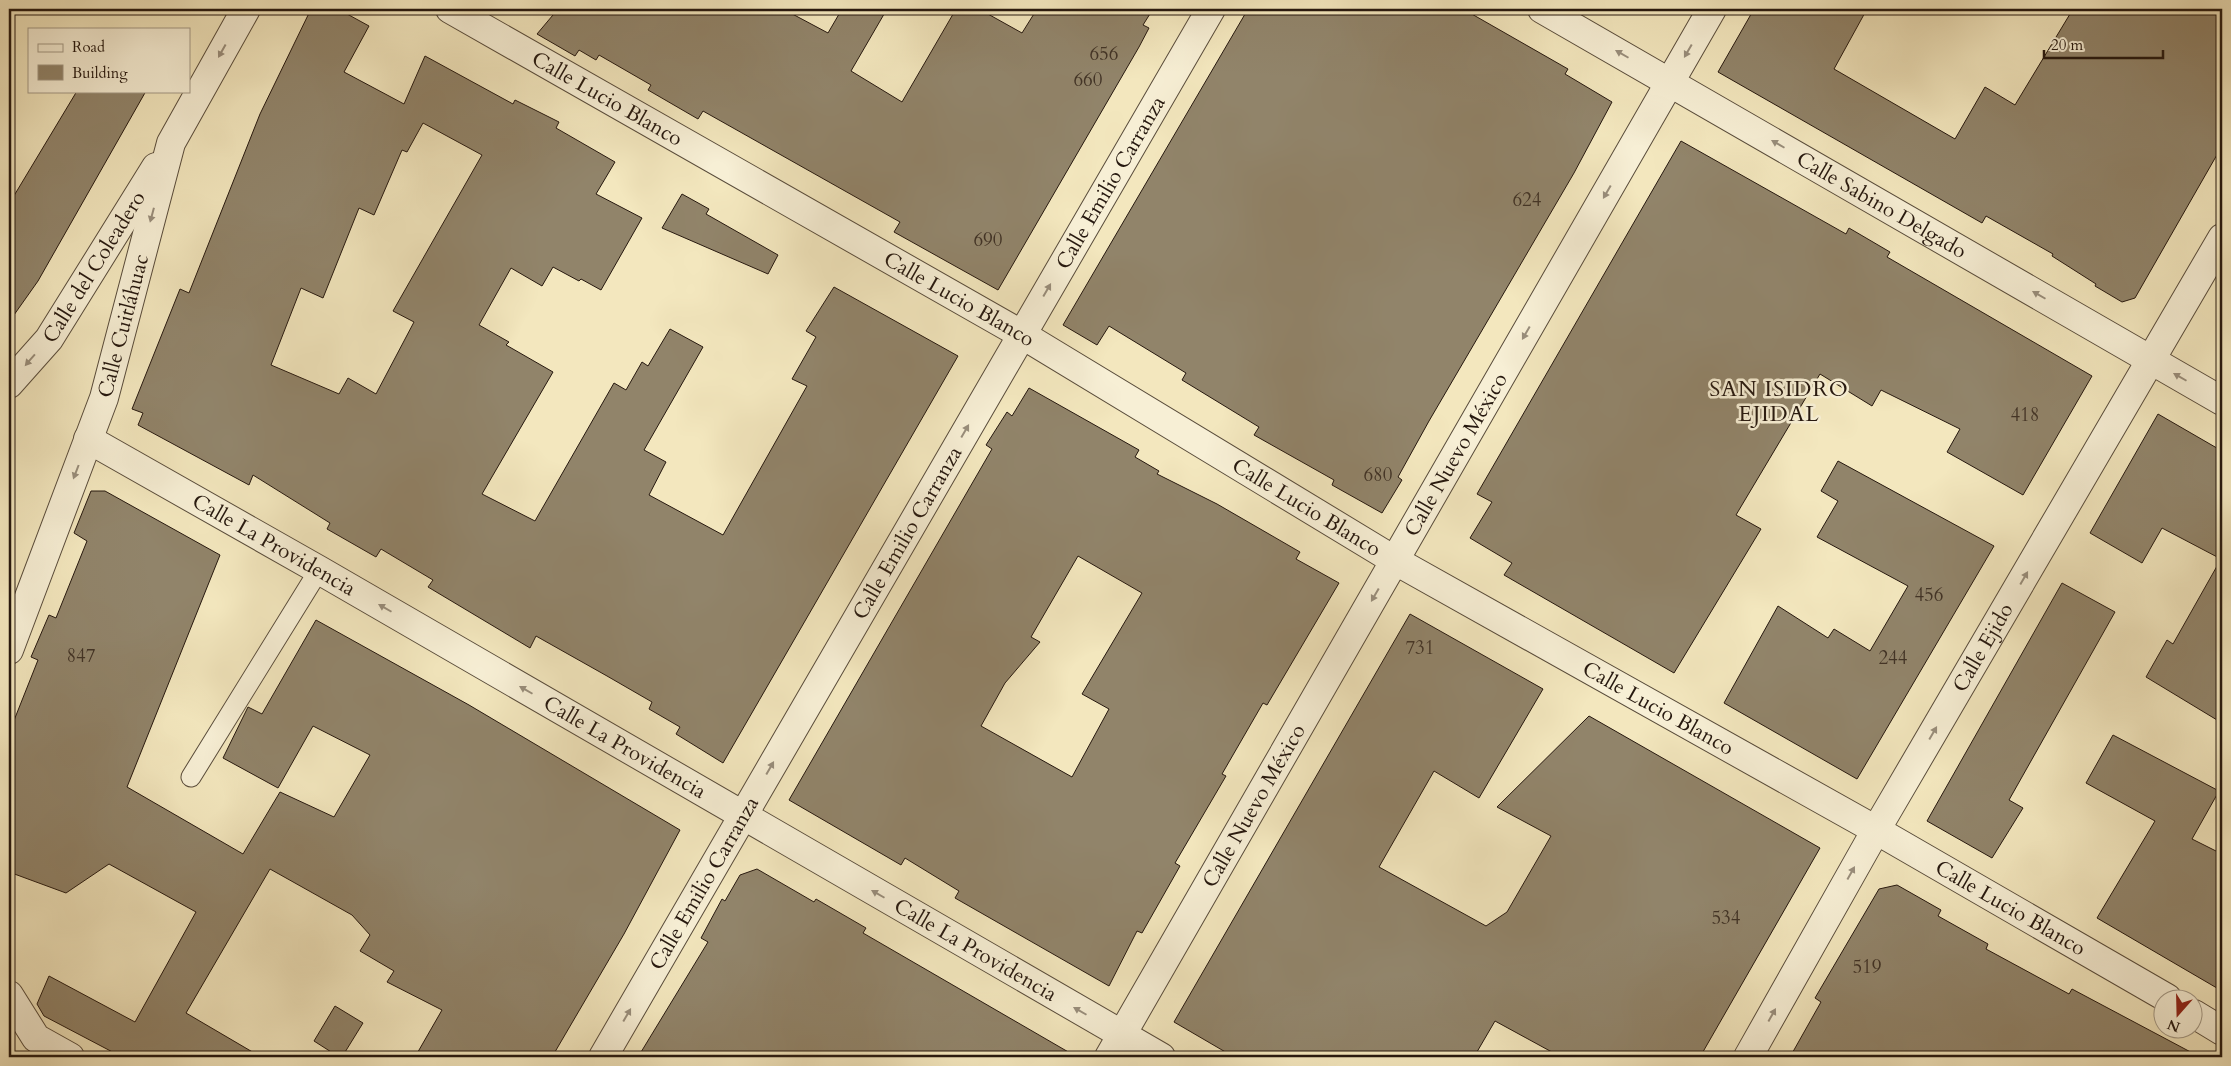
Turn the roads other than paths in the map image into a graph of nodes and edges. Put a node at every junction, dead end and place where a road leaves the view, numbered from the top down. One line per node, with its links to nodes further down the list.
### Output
1 (246, 9): 7 (street, Calle Cuitláhuac, one-way to 7)
2 (450, 9): 9 (street, Calle Lucio Blanco)
3 (1211, 9): 9 (street, Calle Emilio Carranza, one-way to 3)
4 (1542, 9): 6 (street, Calle Sabino Delgado, one-way to 4)
5 (1712, 9): 6 (street, Calle Nuevo México, one-way to 6)
6 (1671, 82): 10 (street, Calle Sabino Delgado, one-way to 6); 14 (street, Calle Nuevo México, one-way to 14)
7 (171, 143): 11 (street, Calle del Coleadero, one-way to 11); 13 (street, Calle Cuitláhuac, one-way to 13)
8 (2222, 238): 10 (street, Calle Ejido)
9 (1021, 334): 14 (street, Calle Lucio Blanco); 18 (street, Calle Emilio Carranza, one-way to 9)
10 (2152, 360): 12 (street, Calle Sabino Delgado, one-way to 10); 19 (street, Calle Ejido, one-way to 10)
11 (9, 384)
12 (2222, 401)
13 (88, 438): 15 (street, Calle La Providencia); 16 (street, Calle Cuitláhuac, one-way to 16)
14 (1394, 560): 19 (street, Calle Lucio Blanco); 24 (street, Calle Nuevo México, one-way to 24)
15 (319, 570): 17 (lane); 18 (street, Calle La Providencia, one-way to 15)
16 (9, 650)
17 (191, 778)
18 (743, 816): 24 (street, Calle La Providencia, one-way to 18); 26 (street, Calle Emilio Carranza, one-way to 18)
19 (1876, 830): 20 (street, Calle Lucio Blanco); 28 (street, Calle Ejido, one-way to 19)
20 (2154, 990)
21 (9, 995): 25 (street)
22 (2204, 1020): 23 (street)
23 (2222, 1031)
24 (1116, 1046): 27 (street, Calle La Providencia)
25 (70, 1057)
26 (603, 1057)
27 (1161, 1057)
28 (1748, 1057)

